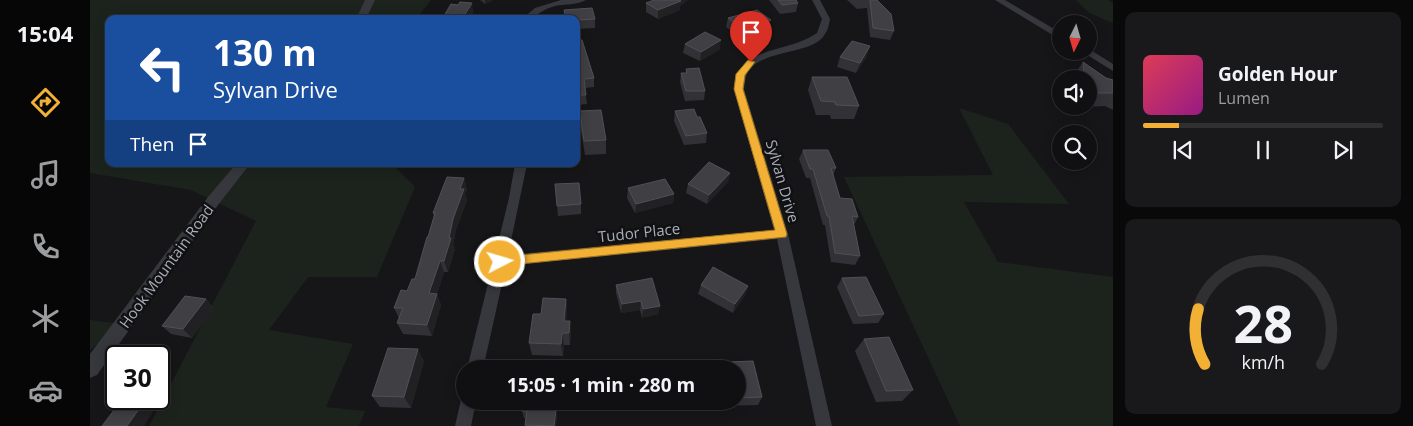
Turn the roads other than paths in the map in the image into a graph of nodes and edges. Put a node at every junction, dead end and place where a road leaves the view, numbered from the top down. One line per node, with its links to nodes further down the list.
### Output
1 (370, 0): 5 (street)
2 (582, 0): 6 (street)
3 (816, 0): 12 (street, Sylvan Drive)
4 (999, 0): 7 (street)
5 (363, 15)
6 (529, 15)
7 (1052, 32)
8 (1098, 59): 9 (street)
9 (1113, 68)
10 (241, 167): 15 (street, Hook Mountain Road)
11 (520, 167): 13 (street)
12 (782, 234): 13 (street, Tudor Place); 18 (street, Sylvan Drive)
13 (500, 262): 14 (street)
14 (477, 360)
15 (90, 369)
16 (466, 410): 17 (street)
17 (462, 426)
18 (824, 426)

